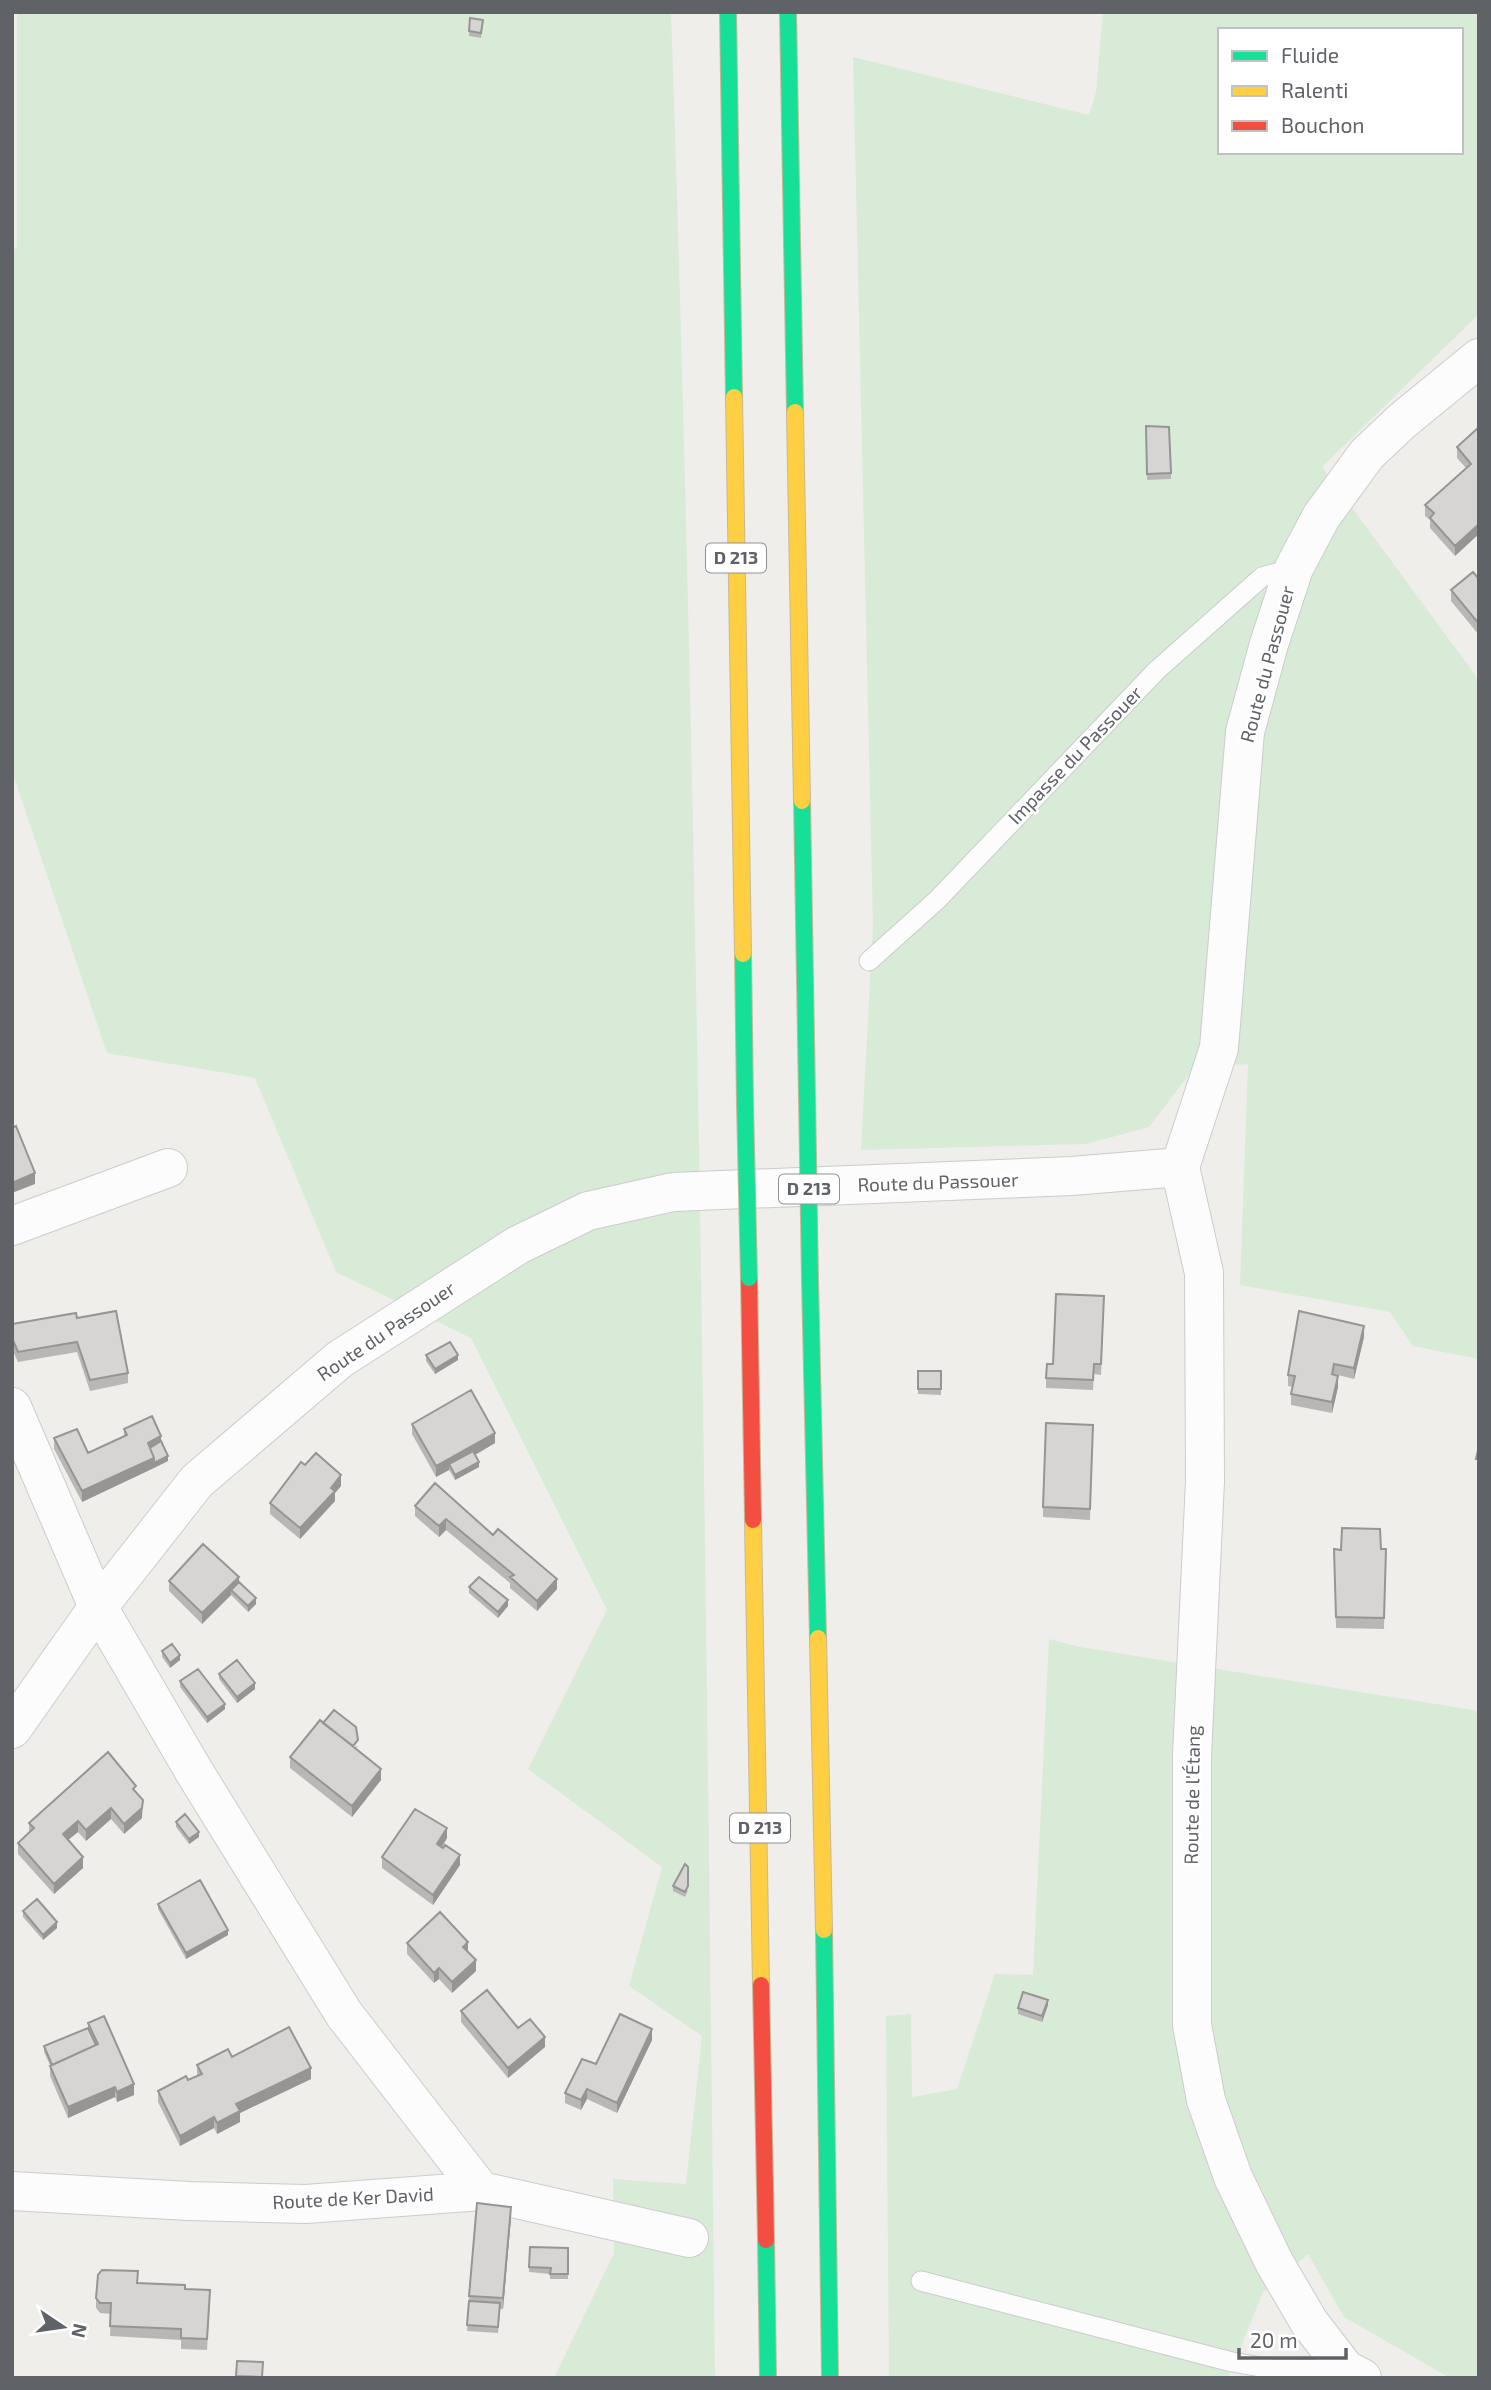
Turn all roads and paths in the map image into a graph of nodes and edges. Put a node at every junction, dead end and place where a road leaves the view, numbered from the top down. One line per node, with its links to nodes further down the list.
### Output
1 (728, 12): 17 (highway, D 213, bridge)
2 (788, 12): 18 (highway, D 213, bridge)
3 (1479, 358): 4 (street, Route du Passouer)
4 (1294, 568): 5 (lane, Impasse du Passouer); 6 (street, Route du Passouer)
5 (869, 961)
6 (1181, 1167): 10 (street, Route du Passouer); 16 (street, Route de l'Étang)
7 (168, 1168): 8 (street)
8 (12, 1226)
9 (12, 1407): 10 (street)
10 (97, 1607): 11 (street, Route du Passouer); 13 (street)
11 (12, 1728)
12 (12, 2191): 13 (street, Route de Ker David)
13 (481, 2191): 14 (street, Route de Ker David)
14 (689, 2238)
15 (921, 2281): 16 (lane)
16 (1350, 2375)
17 (768, 2378)
18 (830, 2378)

